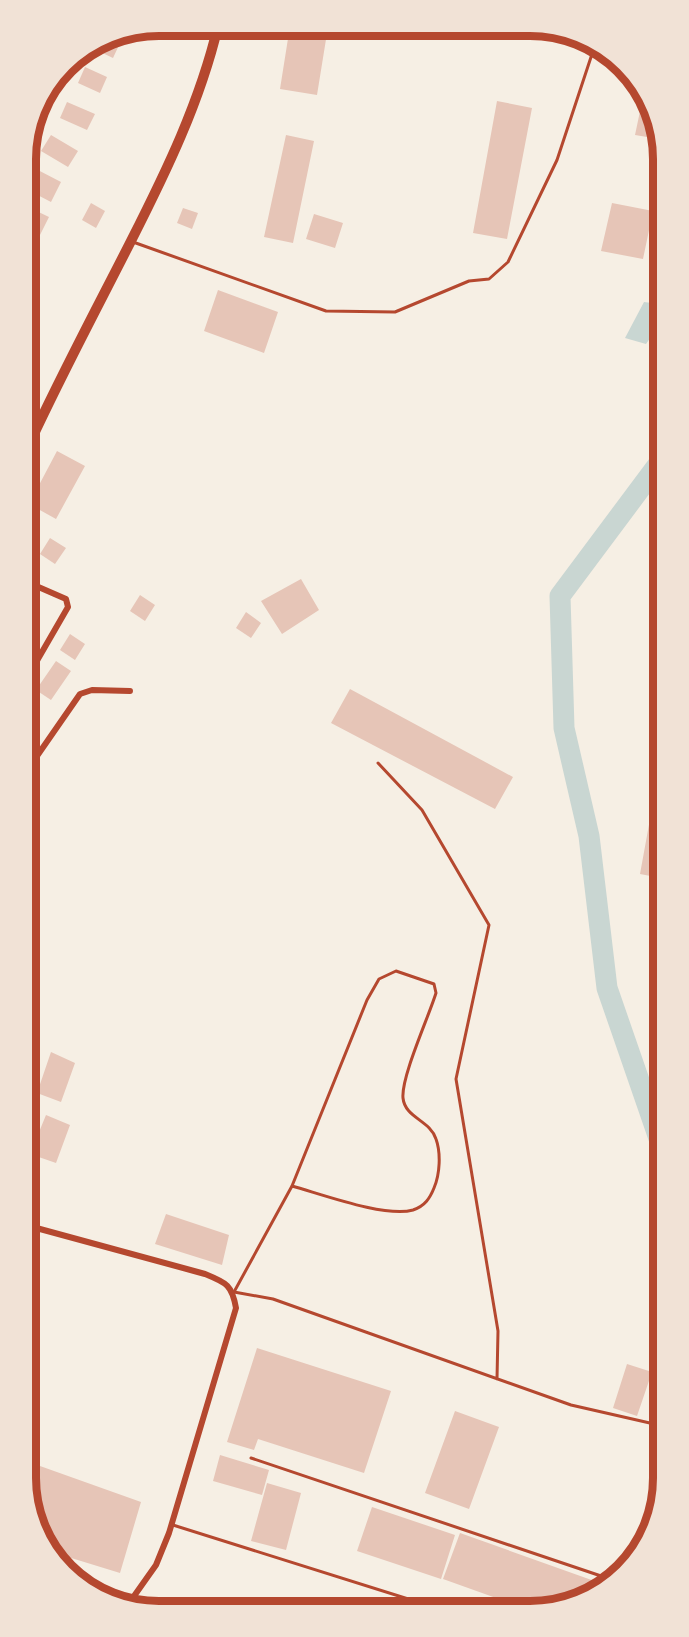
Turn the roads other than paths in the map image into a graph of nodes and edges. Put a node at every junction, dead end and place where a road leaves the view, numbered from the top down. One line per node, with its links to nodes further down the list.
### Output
1 (215, 36): 3 (main road)
2 (592, 54): 3 (lane)
3 (131, 241): 4 (main road)
4 (36, 422)
5 (36, 586): 6 (street)
6 (36, 662)
7 (130, 691): 8 (street)
8 (36, 757)
9 (378, 763): 13 (lane)
10 (292, 1186): 10 (lane); 12 (lane)
11 (36, 1228): 12 (street)
12 (234, 1292): 13 (lane); 16 (street)
13 (497, 1379): 14 (lane)
14 (653, 1424)
15 (251, 1458): 17 (lane)
16 (171, 1525): 18 (street); 19 (lane)
17 (603, 1576)
18 (133, 1598)
19 (415, 1601)

